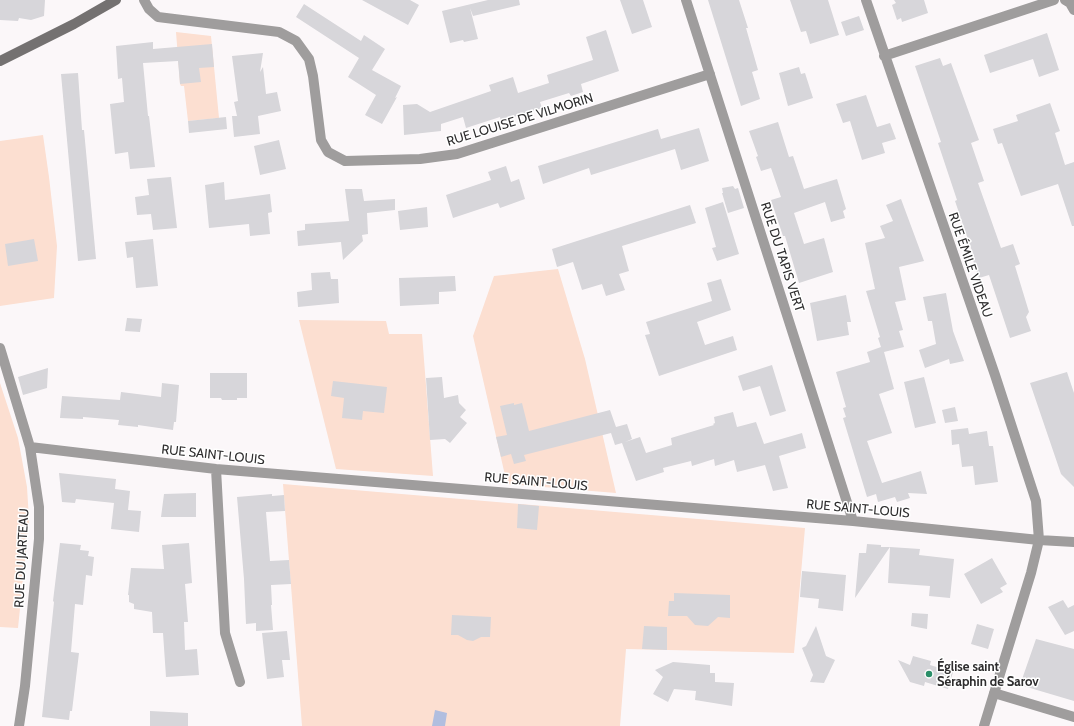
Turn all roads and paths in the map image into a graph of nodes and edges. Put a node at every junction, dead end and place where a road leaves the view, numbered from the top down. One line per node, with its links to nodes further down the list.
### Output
1 (116, 0): 9 (street)
2 (144, 0): 10 (street, RUE LOUISE DE VILMORIN)
3 (686, 0): 10 (street, RUE DU TAPIS VERT)
4 (866, 0): 8 (street, RUE ÉMILE VIDEAU)
5 (1054, 0): 8 (street)
6 (1065, 0): 7 (street)
7 (1074, 10)
8 (884, 56): 15 (street, RUE ÉMILE VIDEAU)
9 (0, 61)
10 (710, 74): 14 (street, RUE DU TAPIS VERT)
11 (0, 348): 12 (street, RUE DU JARTEAU)
12 (30, 448): 13 (street, RUE SAINT-LOUIS); 20 (street, RUE DU JARTEAU)
13 (216, 469): 14 (street, RUE SAINT-LOUIS); 17 (street)
14 (853, 521): 15 (street, RUE SAINT-LOUIS)
15 (1039, 540): 16 (street, RUE SAINT-LOUIS); 18 (street)
16 (1074, 542)
17 (240, 682)
18 (994, 693): 19 (street); 21 (street)
19 (1074, 717)
20 (19, 725)
21 (984, 726)

